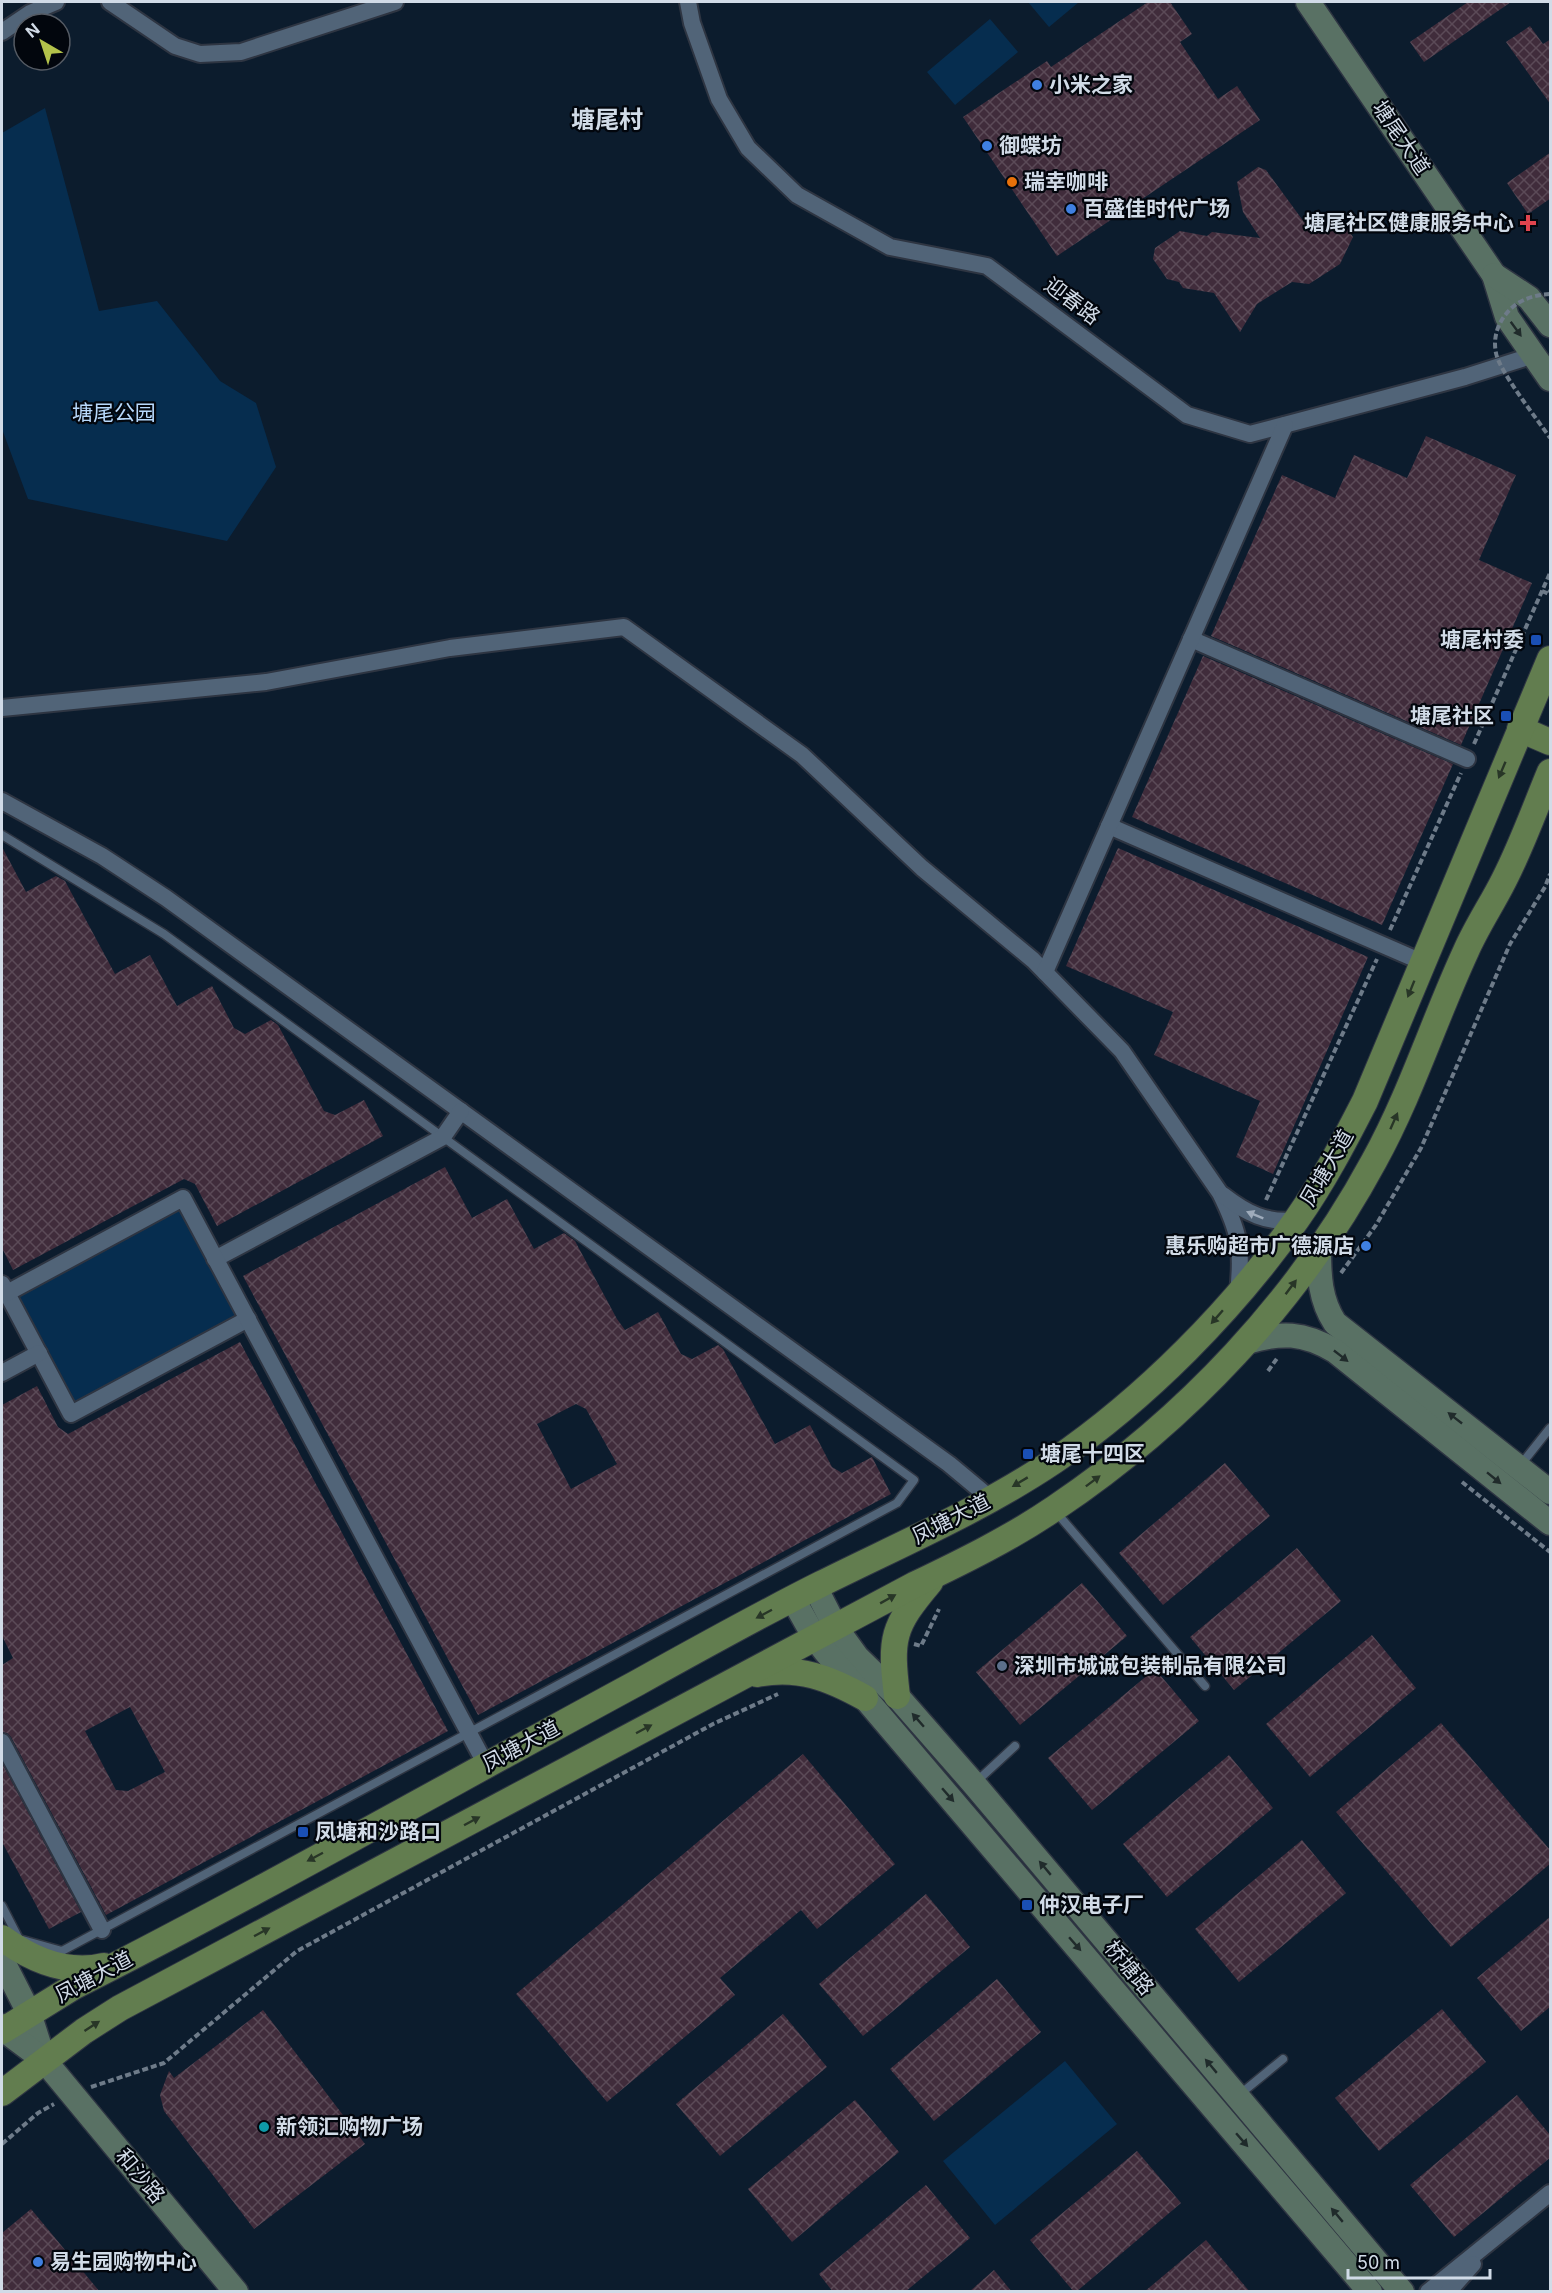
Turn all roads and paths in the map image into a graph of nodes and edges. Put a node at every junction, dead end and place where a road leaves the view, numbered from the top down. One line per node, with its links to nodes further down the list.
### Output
1 (57, 2): 6 (street)
2 (110, 2): 3 (street)
3 (395, 2)
4 (688, 2): 12 (street, 迎春路)
5 (1308, 2): 7 (street, 塘尾大道)
6 (2, 32)
7 (1494, 275): 9 (street, 塘尾大道); 10 (street, 塘尾大道, one-way to 10)
8 (1551, 294): 13 (path, bridge)
9 (1551, 326)
10 (1534, 355): 11 (street, 塘尾大道); 12 (street, 迎春路)
11 (1551, 379)
12 (1285, 425): 17 (street)
13 (1551, 438)
14 (1551, 573): 15 (path)
15 (1542, 591): 16 (path); 22 (path)
16 (1550, 592)
17 (1191, 639): 22 (street); 25 (street)
18 (1551, 659): 20 (main road, 凤塘大道)
19 (2, 708): 30 (street)
20 (1520, 729): 21 (main road); 29 (main road, 凤塘大道, one-way to 29)
21 (1551, 742)
22 (1467, 759): 28 (path)
23 (1551, 772): 36 (main road, 凤塘大道, one-way to 23)
24 (2, 801): 31 (street)
25 (1109, 826): 28 (street); 30 (street)
26 (2, 835): 32 (lane)
27 (1551, 874): 40 (path)
28 (1383, 945): 29 (street); 34 (path)
29 (1422, 962): 35 (main road, 凤塘大道, one-way to 35)
30 (1045, 972): 33 (street)
31 (460, 1111): 32 (street); 50 (street)
32 (442, 1137): 37 (street); 63 (lane)
33 (1220, 1193): 34 (street, one-way to 33); 39 (street)
34 (1258, 1217): 35 (street)
35 (1297, 1220): 39 (main road, 凤塘大道)
36 (1319, 1249): 40 (street); 43 (main road, 凤塘大道, one-way to 36)
37 (215, 1258): 38 (street); 41 (street)
38 (4, 1288): 44 (street)
39 (1238, 1292): 50 (main road, 凤塘大道, one-way to 50)
40 (1322, 1299): 48 (street, one-way to 40)
41 (248, 1319): 44 (street); 63 (street)
42 (1292, 1335): 43 (street); 45 (path); 52 (street, one-way to 52)
43 (1247, 1342): 51 (main road, 凤塘大道, one-way to 43)
44 (39, 1353): 46 (street)
45 (1268, 1371)
46 (2, 1373)
47 (1551, 1428): 48 (lane)
48 (1519, 1467): 49 (street)
49 (1551, 1492)
50 (991, 1499): 54 (main road, 凤塘大道)
51 (1054, 1509): 53 (main road, 凤塘大道); 59 (lane)
52 (1551, 1523)
53 (936, 1574): 56 (main road, 凤塘大道, one-way to 53); 60 (main road)
54 (804, 1593): 56 (street, 桥塘路); 66 (main road, 凤塘大道, one-way to 66)
55 (939, 1609): 57 (path)
56 (826, 1633): 58 (main road, 凤塘大道); 60 (street, 桥塘路); 61 (street, 桥塘路)
57 (910, 1644)
58 (742, 1676): 61 (main road); 76 (main road, 凤塘大道, one-way to 58)
59 (1205, 1686)
60 (897, 1696): 67 (street, 桥塘路, one-way to 60)
61 (865, 1698): 84 (street, 桥塘路, one-way to 84)
62 (713, 1724): 78 (path)
63 (469, 1733): 66 (street); 69 (lane)
64 (2, 1742): 69 (street)
65 (1015, 1746): 67 (lane)
66 (486, 1765): 72 (main road, 凤塘大道, one-way to 72)
67 (974, 1784): 79 (street, 桥塘路, one-way to 67)
68 (2, 1906): 69 (lane)
69 (102, 1930)
70 (2, 1938): 72 (main road)
71 (2, 1960): 73 (street, 和沙路)
72 (122, 1962): 73 (main road, 凤塘大道)
73 (29, 2013): 74 (main road, 凤塘大道); 76 (street, 和沙路)
74 (2, 2029): 76 (street, 和沙路)
75 (1283, 2059): 79 (lane)
76 (44, 2060): 77 (main road, 凤塘大道); 78 (street, 和沙路)
77 (2, 2093)
78 (72, 2093): 80 (path); 83 (street, 和沙路)
79 (1237, 2096): 85 (street, 桥塘路, one-way to 79)
80 (2, 2144)
81 (1551, 2193): 82 (street)
82 (1502, 2232): 86 (street); 87 (street)
83 (236, 2292)
84 (1370, 2292)
85 (1402, 2292)
86 (1428, 2292)
87 (1448, 2292)

